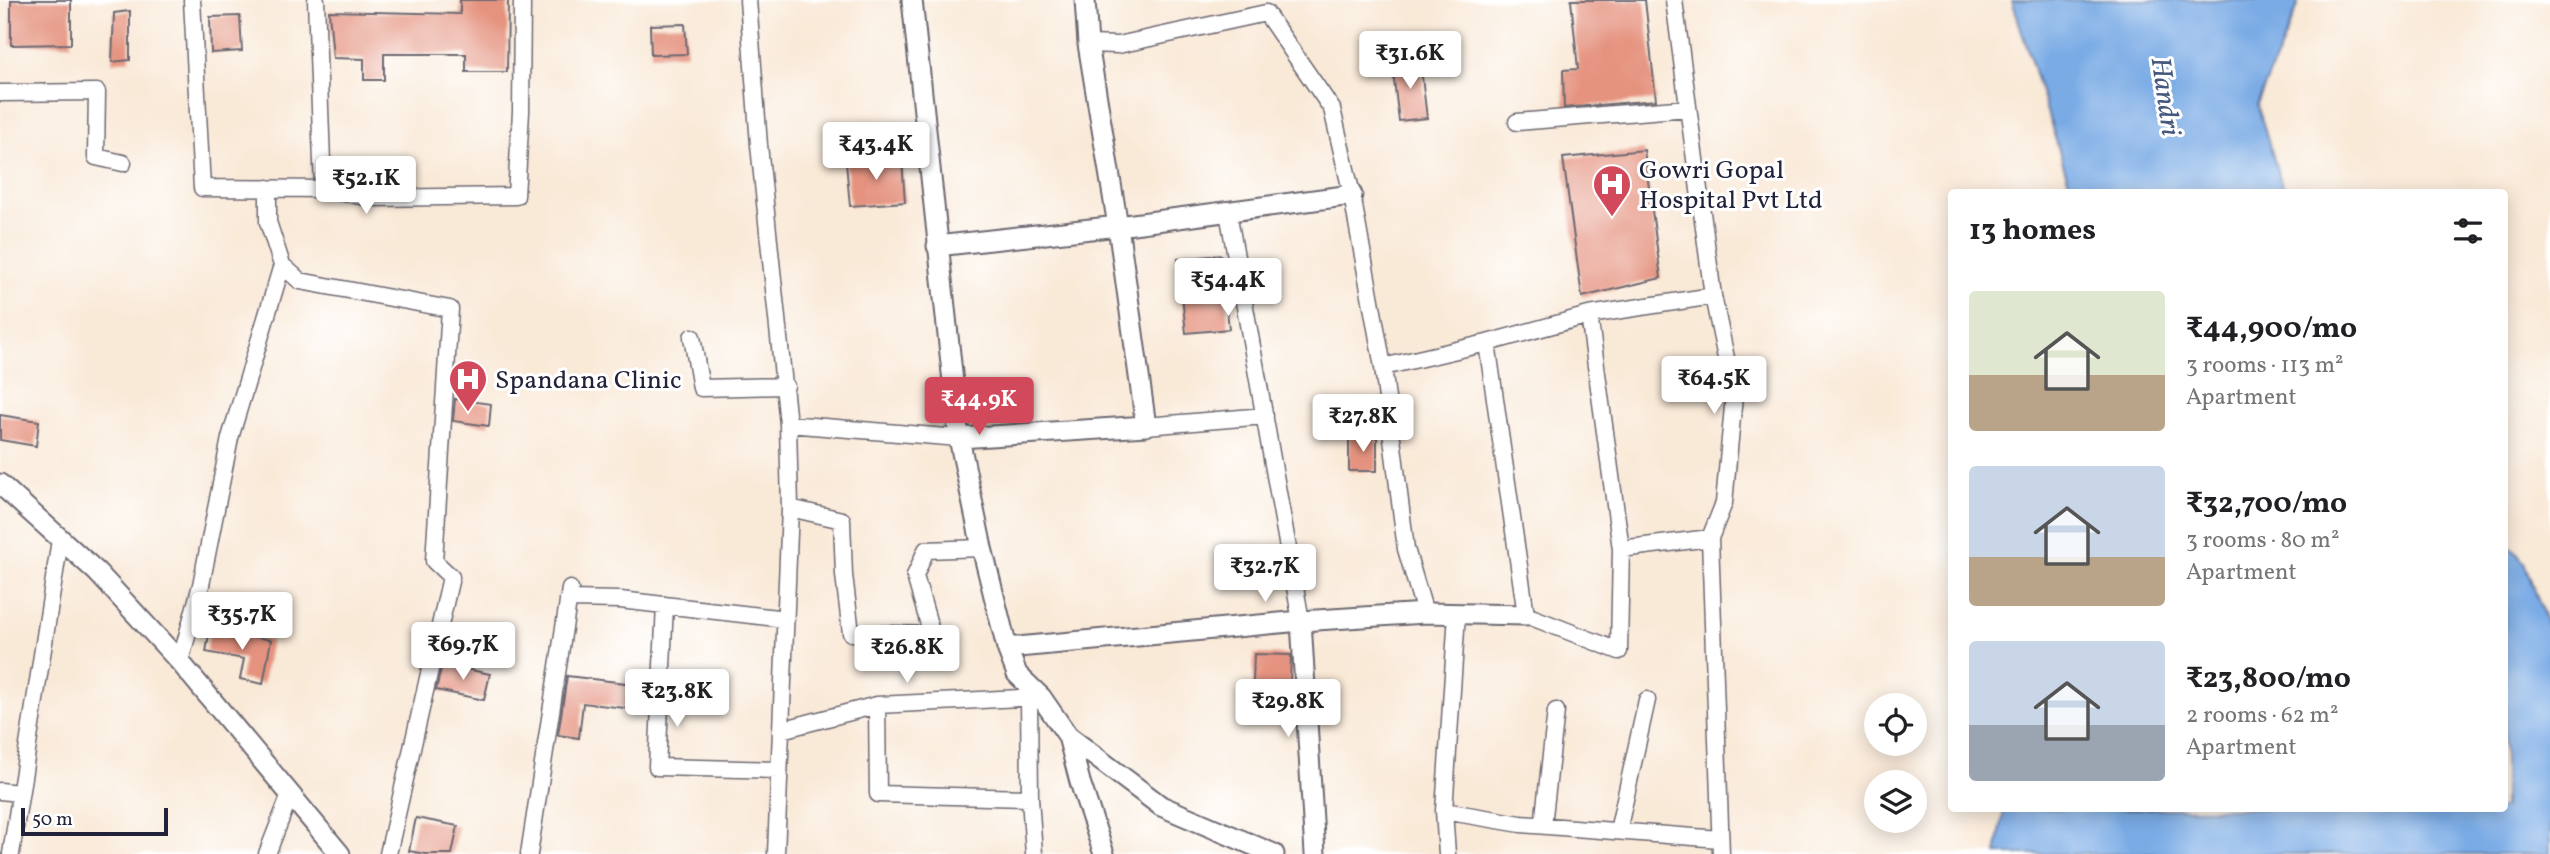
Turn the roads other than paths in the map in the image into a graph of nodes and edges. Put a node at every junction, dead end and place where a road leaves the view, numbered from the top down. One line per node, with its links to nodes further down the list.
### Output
1 (192, 0): 13 (street)
2 (316, 0): 14 (street)
3 (522, 0): 14 (street)
4 (748, 0): 25 (street)
5 (912, 0): 18 (street)
6 (1085, 0): 8 (street)
7 (1674, 0): 10 (street)
8 (1088, 44): 15 (street); 17 (street)
9 (0, 93): 12 (street)
10 (1688, 108): 11 (street); 20 (street)
11 (1517, 122)
12 (123, 163)
13 (268, 188): 14 (street); 19 (street)
14 (323, 189)
15 (1352, 195): 16 (street); 24 (street)
16 (1228, 212): 17 (street); 26 (street)
17 (1118, 226): 18 (street); 28 (street)
18 (937, 246): 29 (street)
19 (282, 265): 43 (street); 62 (street)
20 (1713, 296): 21 (street); 32 (street)
21 (1589, 315): 23 (street); 35 (street)
22 (692, 337): 25 (street)
23 (1487, 343): 24 (street); 39 (street)
24 (1382, 367): 37 (street)
25 (786, 386): 27 (street)
26 (1265, 416): 28 (street); 41 (street)
27 (788, 424): 29 (street); 31 (street)
28 (1146, 426): 29 (street)
29 (959, 438): 34 (street)
30 (0, 484): 33 (street)
31 (790, 508): 34 (street); 40 (street)
32 (1710, 538): 35 (street); 58 (street)
33 (61, 540): 43 (street); 52 (street)
34 (982, 548): 42 (street)
35 (1621, 549): 39 (street)
36 (665, 605): 40 (street); 50 (street); 63 (street)
37 (1425, 613): 38 (street); 41 (street)
38 (1457, 614): 39 (street); 55 (street)
39 (1526, 615)
40 (786, 619): 48 (street)
41 (1301, 621): 42 (street); 68 (street)
42 (1007, 649): 44 (street)
43 (180, 662): 53 (street)
44 (1035, 697): 46 (street); 49 (street); 54 (street)
45 (1647, 700): 57 (street)
46 (877, 705): 48 (street); 54 (street)
47 (1556, 711): 56 (street)
48 (781, 730): 50 (street)
49 (1068, 736): 66 (street); 67 (street)
50 (779, 770): 64 (street)
51 (0, 791): 52 (street)
52 (19, 793): 59 (street)
53 (290, 795): 60 (street); 61 (street)
54 (1030, 798): 65 (street)
55 (1444, 811): 56 (street); 69 (street)
56 (1543, 825): 57 (street)
57 (1618, 831): 58 (street)
58 (1721, 846)
59 (11, 854)
60 (267, 854)
61 (341, 854)
62 (388, 854)
63 (530, 854)
64 (776, 854)
65 (1034, 854)
66 (1104, 854)
67 (1274, 854)
68 (1315, 854)
69 (1447, 854)

